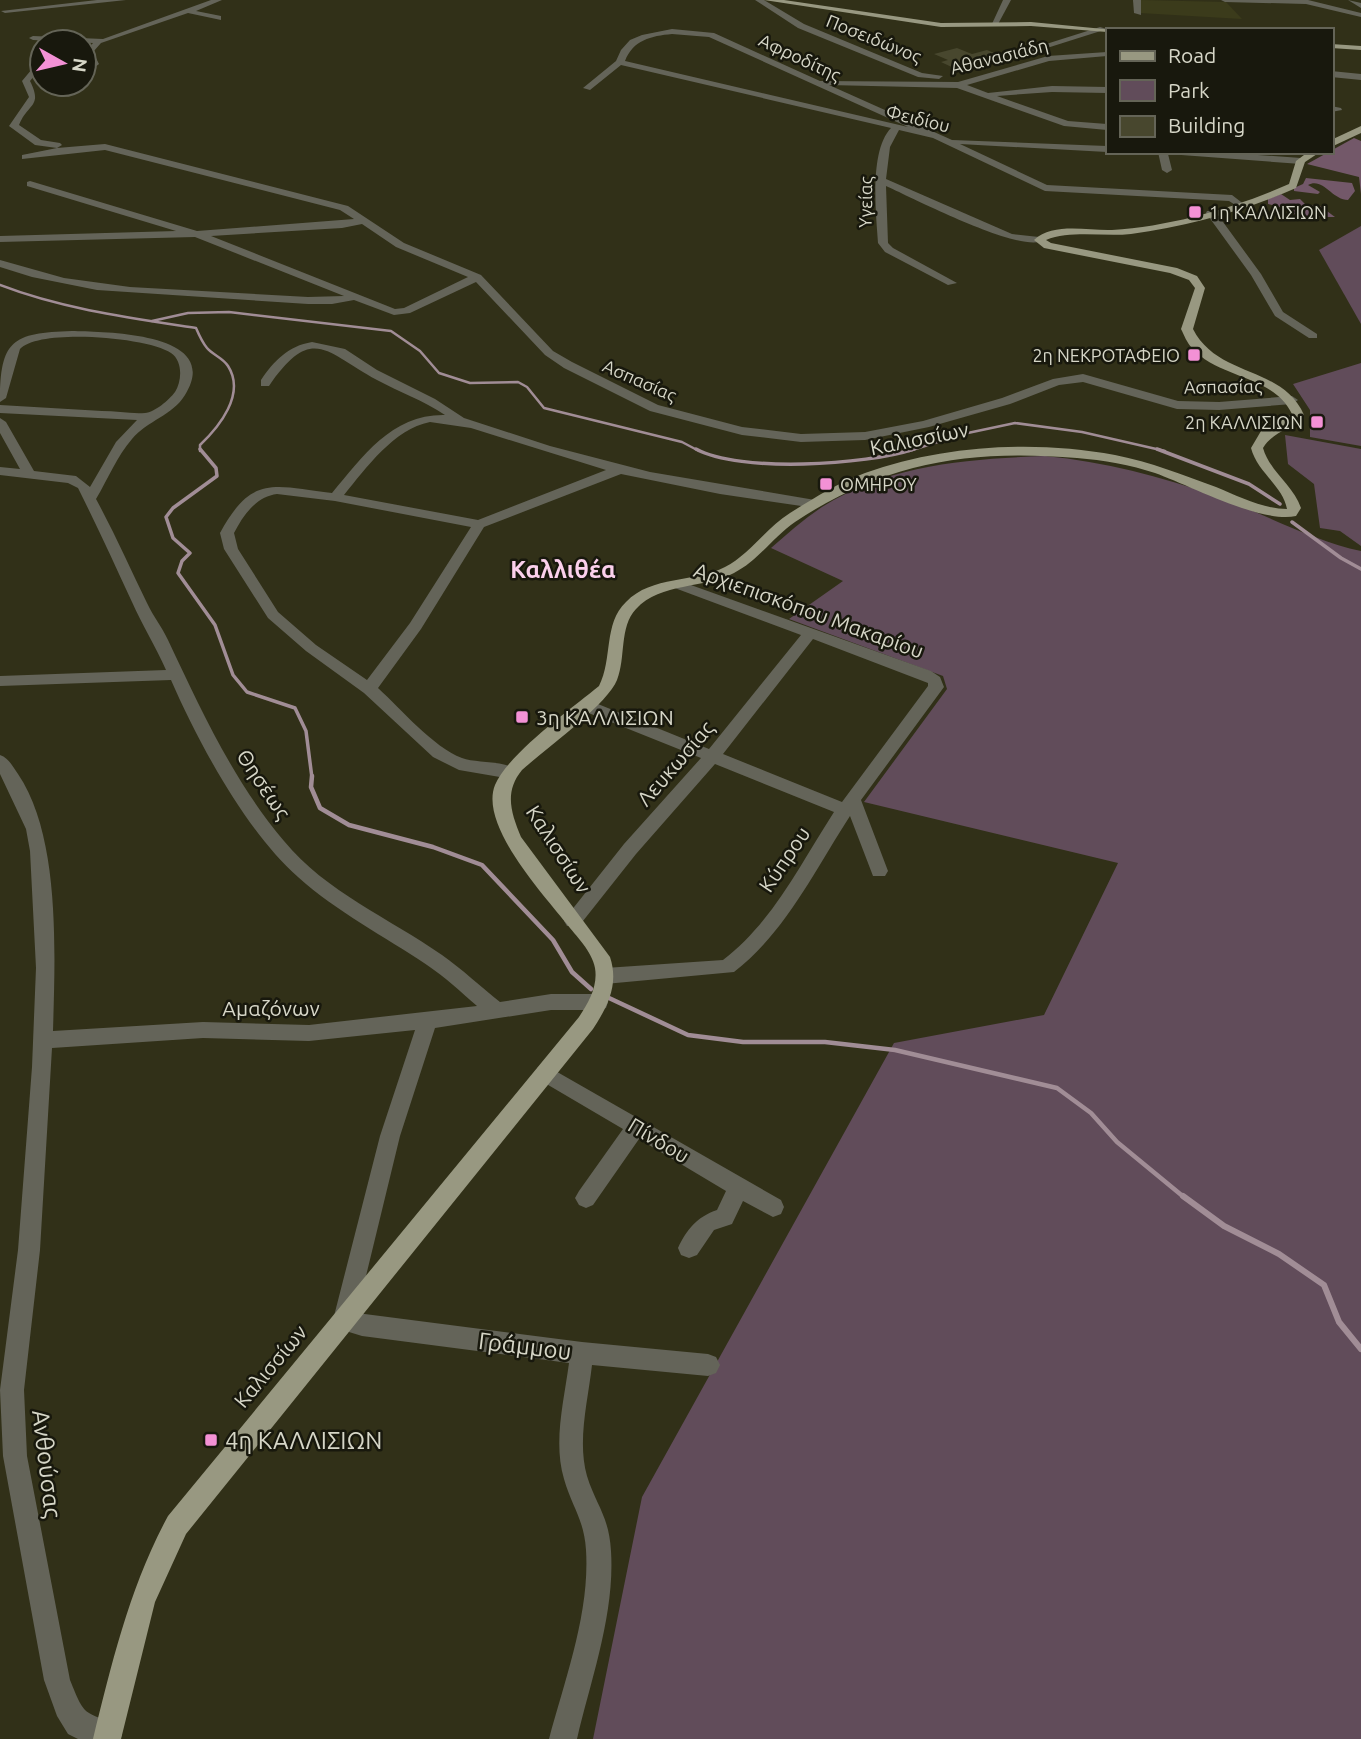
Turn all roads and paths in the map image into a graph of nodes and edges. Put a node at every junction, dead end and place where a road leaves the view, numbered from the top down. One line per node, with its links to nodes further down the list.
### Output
1 (5, 0): 13 (street)
2 (122, 0): 13 (street)
3 (218, 0): 14 (street)
4 (759, 0): 29 (street, Ποσειδώνος)
5 (768, 0): 10 (main road)
6 (1007, 0): 19 (street)
7 (1138, 0): 15 (street)
8 (1225, 0): 11 (street)
9 (1352, 0): 12 (street)
10 (790, 1): 19 (main road)
11 (1302, 1): 16 (street)
12 (1361, 6)
13 (5, 11): 18 (street)
14 (188, 11): 17 (street); 22 (street)
15 (1138, 13)
16 (1361, 14)
17 (218, 18)
18 (18, 19)
19 (994, 24): 20 (main road)
20 (1106, 30)
21 (1106, 30): 25 (street)
22 (98, 42)
23 (1333, 46): 24 (main road)
24 (1361, 48)
25 (1025, 52)
26 (1106, 54): 29 (street, Αθανασιάδη)
27 (620, 62): 31 (street, Αφροδίτης); 33 (street); 38 (street, Φειδίου)
28 (1333, 74): 30 (street)
29 (985, 76): 32 (street, Αθανασιάδη)
30 (1361, 77)
31 (814, 82): 32 (street, Αθανασιάδη); 40 (street, Αφροδίτης)
32 (958, 85): 35 (street)
33 (587, 89)
34 (1106, 90): 35 (street)
35 (988, 95): 37 (street)
36 (33, 98): 43 (street)
37 (1106, 127)
38 (896, 128): 40 (street, Φειδίου); 51 (street, Υγείας)
39 (1361, 129): 42 (main road)
40 (936, 135): 41 (street, Φειδίου)
41 (949, 141): 44 (street); 53 (street, Φειδίου)
42 (1333, 143)
43 (85, 147): 48 (street, Ασπασίας); 55 (street, Ασπασίας)
44 (1106, 149)
45 (1163, 154): 50 (street)
46 (1199, 154): 49 (street)
47 (1312, 154): 49 (main road)
48 (25, 157)
49 (1301, 161): 53 (main road)
50 (1167, 170)
51 (882, 181): 58 (street); 61 (street, Υγείας)
52 (30, 184): 56 (street)
53 (1240, 205): 54 (main road)
54 (1211, 213): 58 (main road); 63 (street)
55 (362, 221): 56 (street); 60 (street, Ασπασίας)
56 (196, 234): 57 (street); 62 (street)
57 (0, 239)
58 (1039, 240): 66 (main road)
59 (0, 263): 62 (street)
60 (477, 277): 62 (street); 66 (street, Ασπασίας)
61 (952, 283)
62 (354, 296)
63 (1313, 337)
64 (265, 383): 70 (street)
65 (0, 398): 68 (street)
66 (1292, 400): 78 (main road, Καλισσίων)
67 (0, 409): 68 (street)
68 (151, 417): 71 (street)
69 (0, 422): 74 (street)
70 (462, 423): 72 (street); 76 (street)
71 (106, 469): 75 (street); 77 (street)
72 (621, 469): 78 (street); 79 (street)
73 (0, 471): 74 (street)
74 (29, 473): 75 (street)
75 (71, 480): 77 (street, Θησέως)
76 (335, 497): 79 (street); 85 (street)
77 (90, 498): 82 (street, Θησέως)
78 (815, 504): 80 (main road, Καλισσίων)
79 (479, 524): 85 (street)
80 (677, 584): 81 (street, Αρχιεπισκόπου Μακαρίου); 86 (main road, Καλισσίων)
81 (810, 633): 83 (street, Αρχιεπισκόπου Μακαρίου); 87 (street, Λευκωσίας)
82 (176, 675): 84 (street); 95 (street, Θησέως)
83 (926, 675): 90 (street, Κύπρου)
84 (1, 682)
85 (369, 689): 89 (street)
86 (587, 706): 87 (street); 89 (main road, Καλισσίων)
87 (712, 757): 90 (street); 92 (street, Λευκωσίας)
88 (0, 761): 97 (street, Ανθούσας)
89 (511, 773): 92 (main road, Καλισσίων)
90 (848, 805): 91 (street); 93 (street, Κύπρου)
91 (879, 872)
92 (573, 921): 93 (main road, Καλισσίων)
93 (605, 976): 94 (main road, Καλισσίων)
94 (599, 1002): 95 (street); 98 (main road, Καλισσίων)
95 (497, 1011): 96 (street, Αμαζόνων)
96 (428, 1021): 97 (street, Αμαζόνων); 104 (street)
97 (43, 1040): 107 (street, Ανθούσας)
98 (545, 1073): 99 (street, Πίνδου); 104 (main road, Καλισσίων)
99 (636, 1126): 100 (street, Πίνδου); 101 (street)
100 (739, 1187): 102 (street, Πίνδου); 103 (street)
101 (586, 1198)
102 (773, 1207)
103 (689, 1248)
104 (344, 1320): 105 (street, Γράμμου); 107 (main road, Καλισσίων)
105 (582, 1353): 106 (street, Γράμμου); 108 (street)
106 (708, 1365)
107 (108, 1737)
108 (564, 1739)

